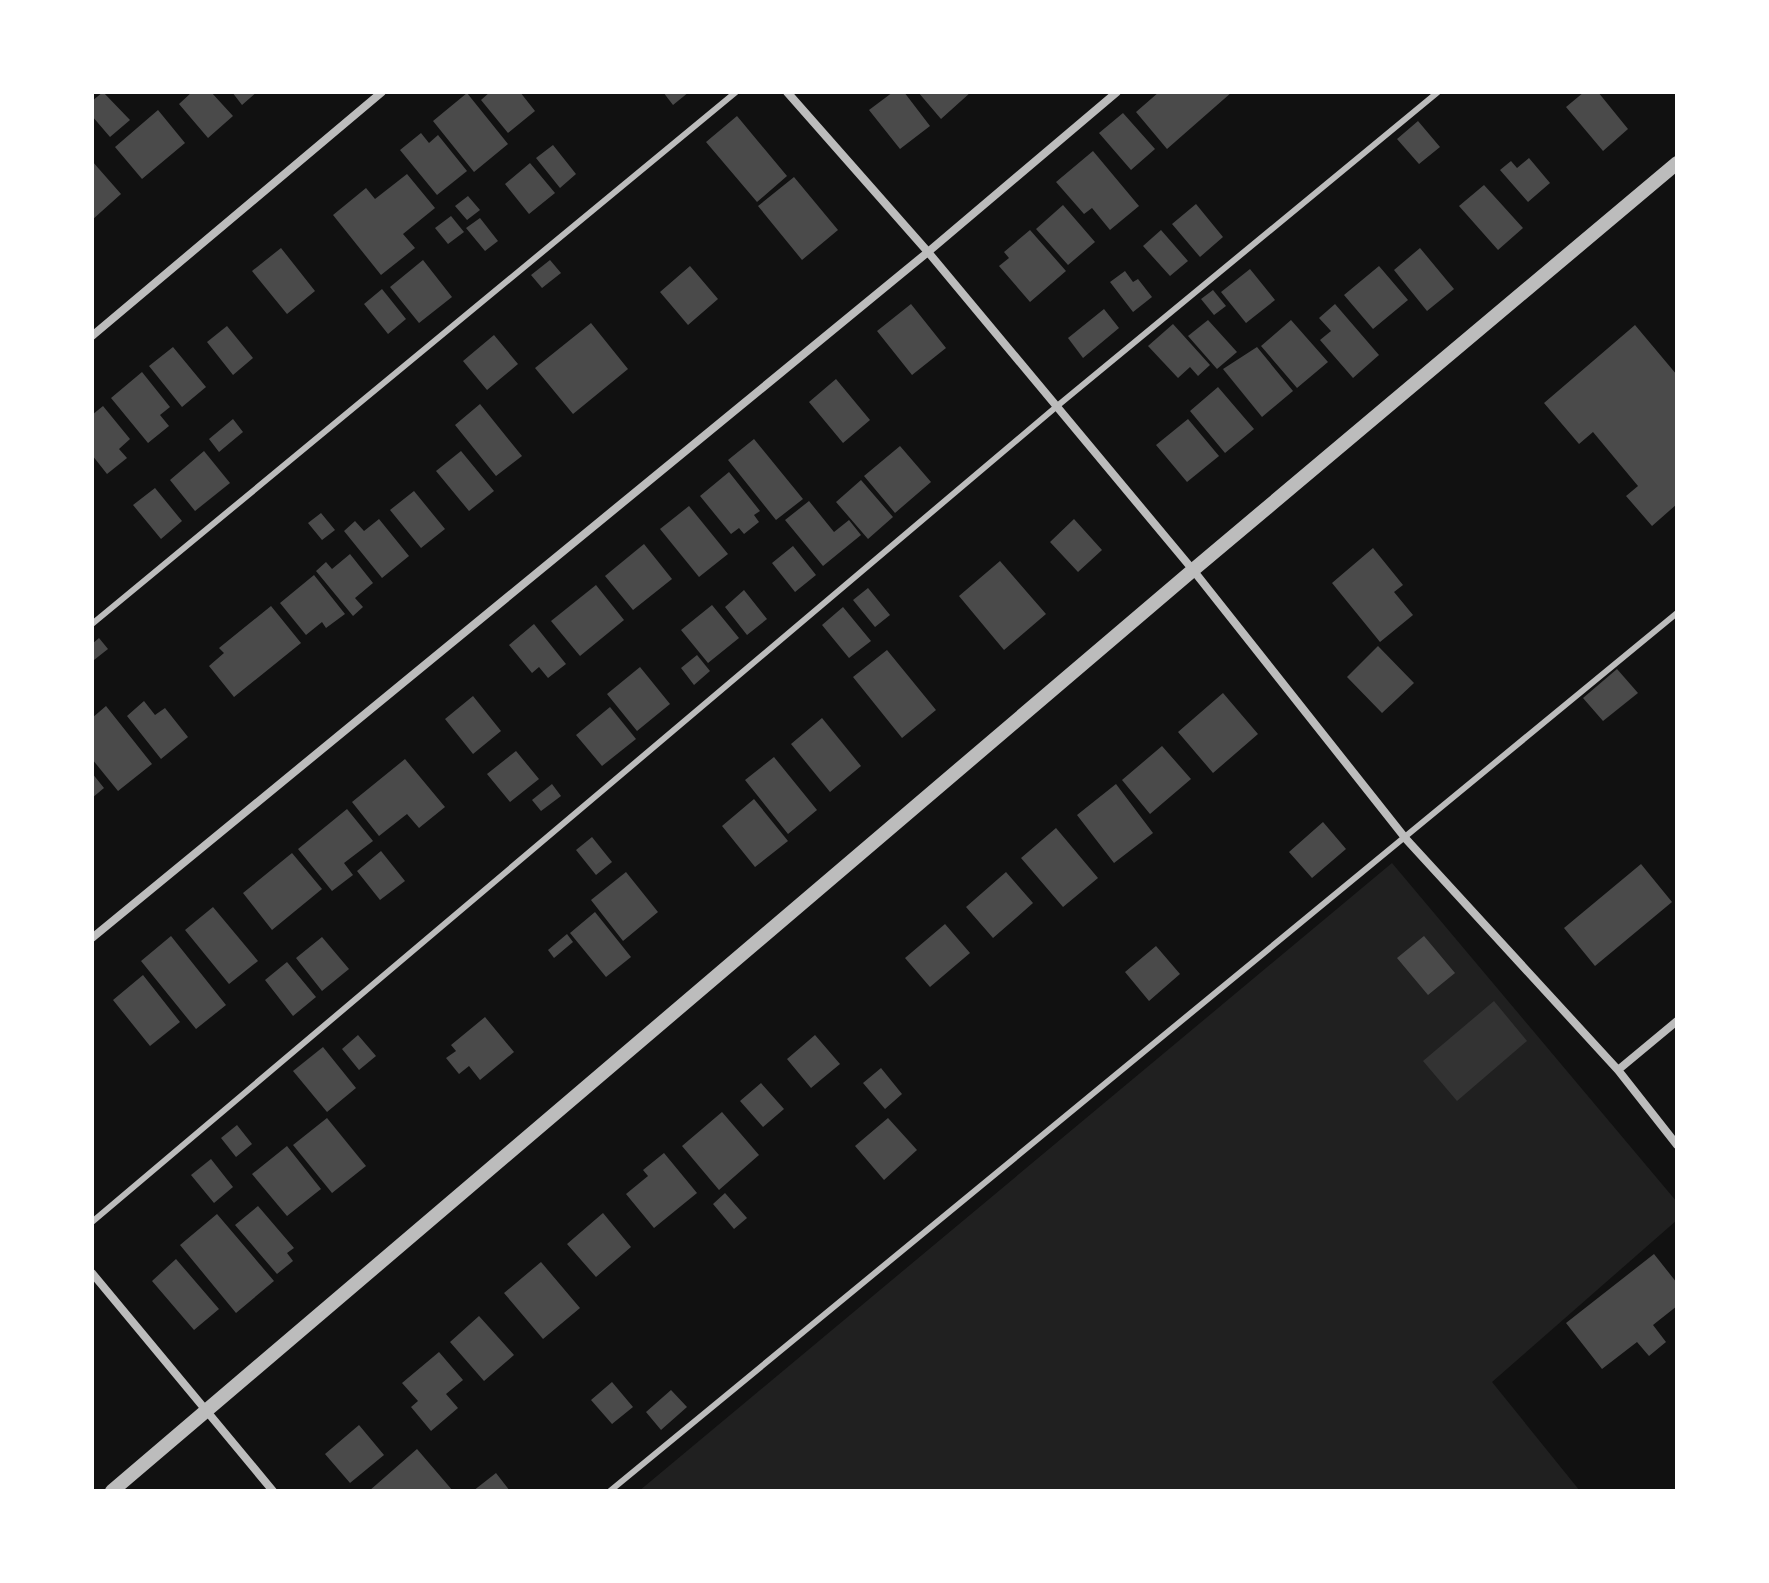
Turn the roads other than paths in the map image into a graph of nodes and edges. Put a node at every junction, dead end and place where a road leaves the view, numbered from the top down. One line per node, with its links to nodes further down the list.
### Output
1 (382, 92): 8 (street)
2 (736, 92): 12 (lane)
3 (787, 92): 7 (street)
4 (1117, 92): 7 (street)
5 (1438, 92): 9 (lane)
6 (1677, 163): 10 (street)
7 (928, 252): 9 (street); 14 (street)
8 (92, 336)
9 (1056, 407): 10 (street); 18 (lane)
10 (1193, 570): 13 (street); 20 (street)
11 (1677, 613): 13 (lane)
12 (92, 624)
13 (1406, 839): 16 (street); 23 (lane)
14 (92, 938)
15 (1677, 1021): 16 (street)
16 (1618, 1070): 17 (street)
17 (1677, 1145)
18 (92, 1222)
19 (92, 1273): 20 (street)
20 (206, 1412): 21 (street); 22 (street)
21 (112, 1491)
22 (273, 1491)
23 (610, 1491)

